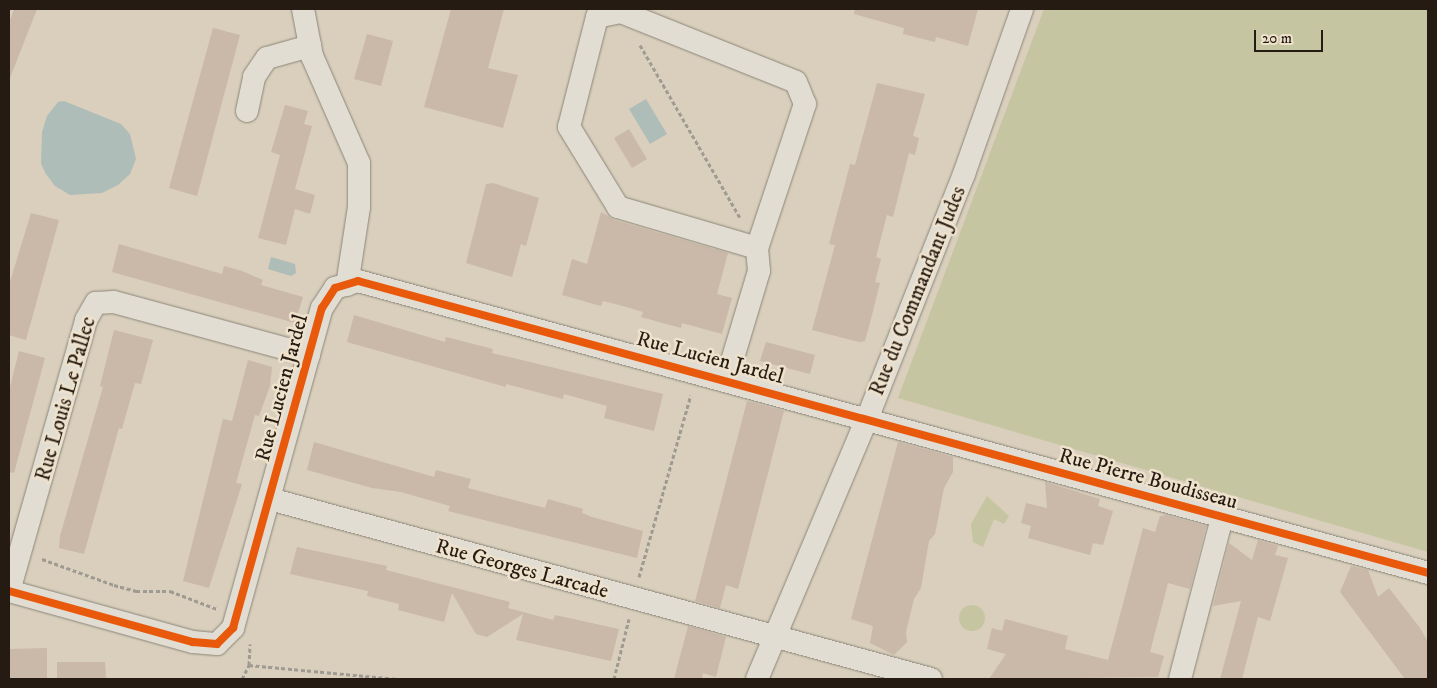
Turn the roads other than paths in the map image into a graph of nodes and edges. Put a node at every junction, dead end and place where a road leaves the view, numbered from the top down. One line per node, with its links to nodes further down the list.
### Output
1 (304, 9): 3 (street)
2 (1022, 9): 9 (street, Rue du Commandant Judes)
3 (310, 46): 4 (street); 6 (street)
4 (247, 111)
5 (757, 248): 5 (street); 8 (street)
6 (347, 285): 7 (street, Rue Lucien Jardel); 8 (street, Rue Lucien Jardel)
7 (309, 355): 10 (street, Rue Lucien Jardel); 13 (street, Rue Louis Le Pallec)
8 (726, 381): 9 (street, Rue Lucien Jardel)
9 (867, 419): 11 (street, Rue Pierre Boudisseau); 14 (street, Rue du Commandant Judes)
10 (270, 499): 13 (street, Rue Lucien Jardel); 14 (street, Rue Georges Larcade)
11 (1222, 518): 12 (street, Rue Pierre Boudisseau); 17 (street)
12 (1425, 571)
13 (9, 591)
14 (774, 638): 15 (street, Rue du Commandant Judes); 16 (street, Rue Georges Larcade)
15 (757, 679)
16 (931, 679)
17 (1180, 679)

